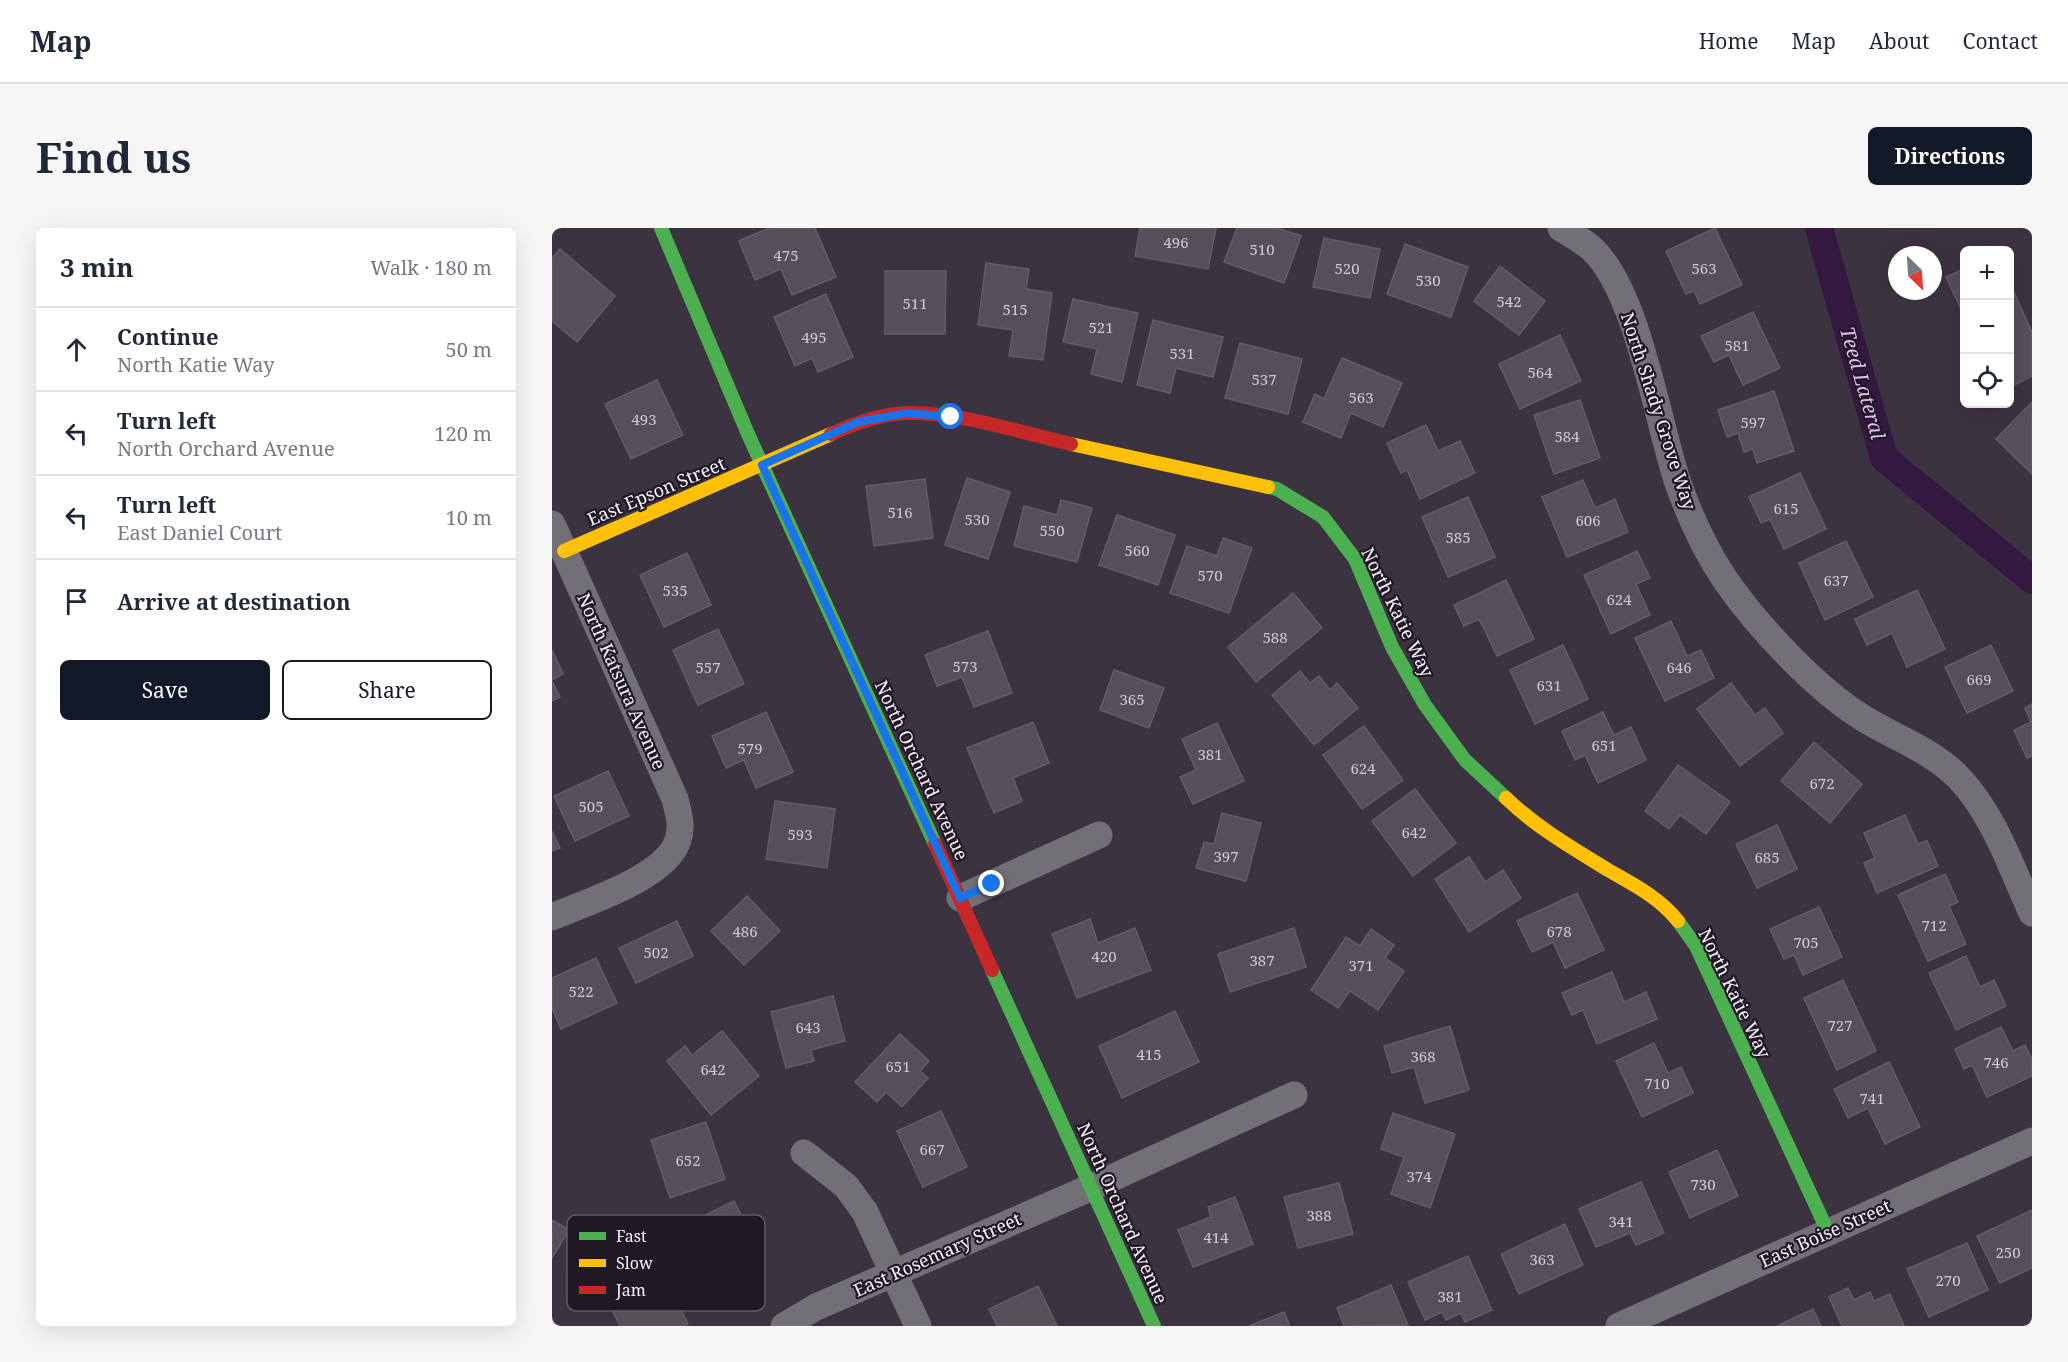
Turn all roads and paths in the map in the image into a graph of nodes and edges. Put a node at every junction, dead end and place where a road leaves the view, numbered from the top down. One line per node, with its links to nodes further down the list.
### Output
1 (661, 228): 3 (street, North Orchard Avenue)
2 (1561, 228): 8 (street, North Shady Grove Way)
3 (762, 465): 5 (street, East Epson Street); 7 (street, North Orchard Avenue); 14 (street, North Katie Way)
4 (552, 524): 5 (street, North Katsura Avenue)
5 (564, 550): 9 (street, North Katsura Avenue)
6 (1099, 835): 7 (street)
7 (960, 898): 13 (street, North Orchard Avenue)
8 (2032, 913)
9 (552, 917)
10 (1294, 1095): 13 (street, East Rosemary Street)
11 (2032, 1141): 14 (street, East Boise Street)
12 (804, 1153): 15 (street)
13 (1092, 1187): 15 (street, East Rosemary Street); 18 (street, North Orchard Avenue)
14 (1828, 1232): 19 (street, East Boise Street)
15 (893, 1273): 16 (street, East Rosemary Street); 17 (street)
16 (784, 1326)
17 (918, 1326)
18 (1154, 1326)
19 (1619, 1326)

